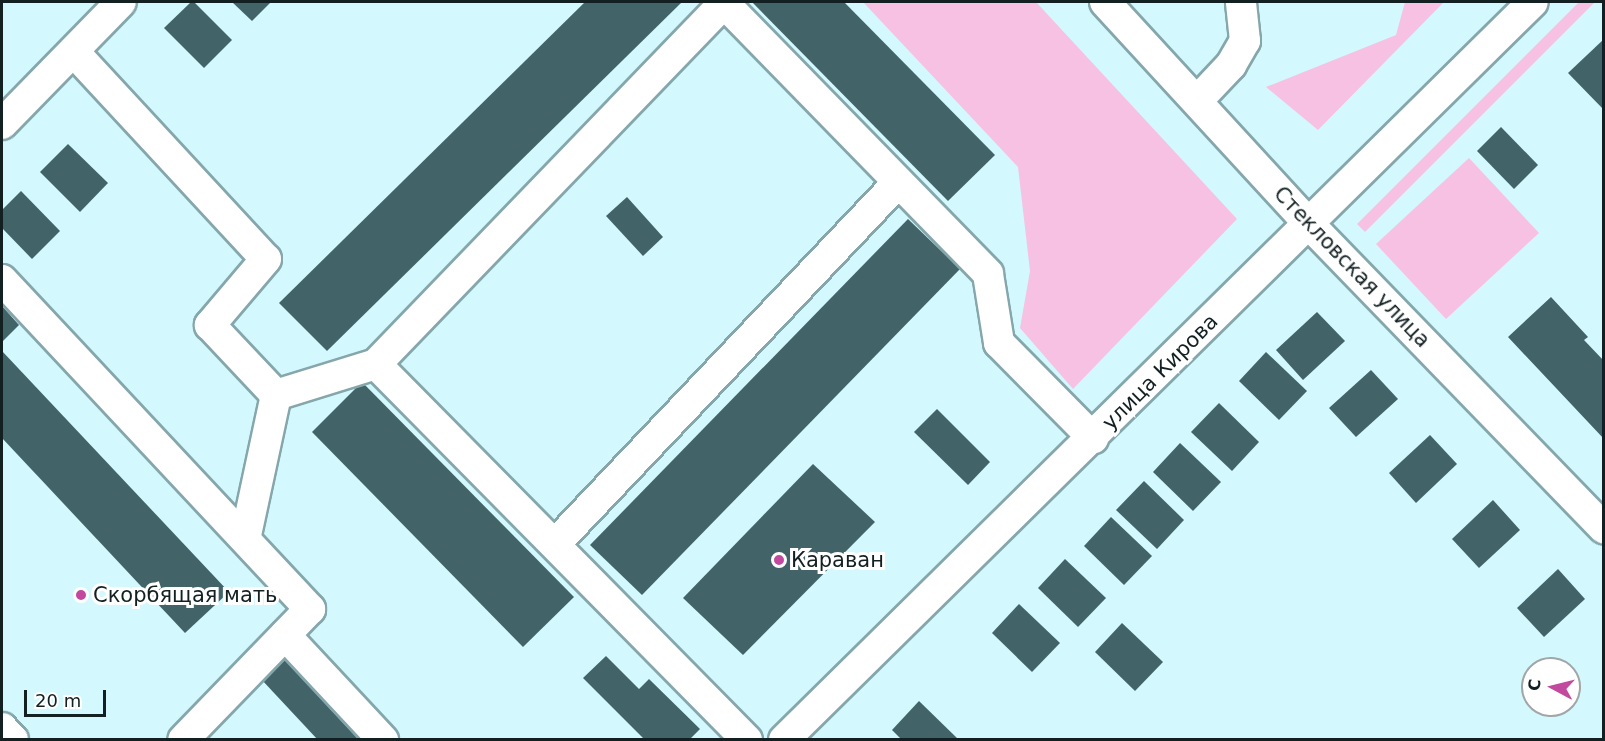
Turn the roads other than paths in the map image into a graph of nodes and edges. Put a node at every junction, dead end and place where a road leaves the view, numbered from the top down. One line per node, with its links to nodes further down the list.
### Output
1 (122, 2): 6 (street)
2 (724, 2): 9 (street); 12 (street)
3 (1105, 2): 7 (street, Стекловская улица)
4 (1241, 2): 7 (street)
5 (1533, 2): 10 (street, улица Кирова)
6 (74, 52): 8 (street); 13 (street)
7 (1197, 101): 10 (street, Стекловская улица)
8 (2, 124)
9 (898, 182): 14 (street); 17 (street)
10 (1309, 224): 14 (street, улица Кирова); 15 (street, Стекловская улица)
11 (2, 280): 16 (street)
12 (376, 364): 13 (street); 17 (street)
13 (276, 395): 16 (street)
14 (1093, 438): 24 (street, улица Кирова)
15 (1604, 528)
16 (245, 539): 18 (street)
17 (555, 544): 23 (street)
18 (285, 635): 21 (street); 22 (street)
19 (2, 728): 20 (street)
20 (13, 740)
21 (183, 740)
22 (382, 740)
23 (747, 740)
24 (784, 740)

